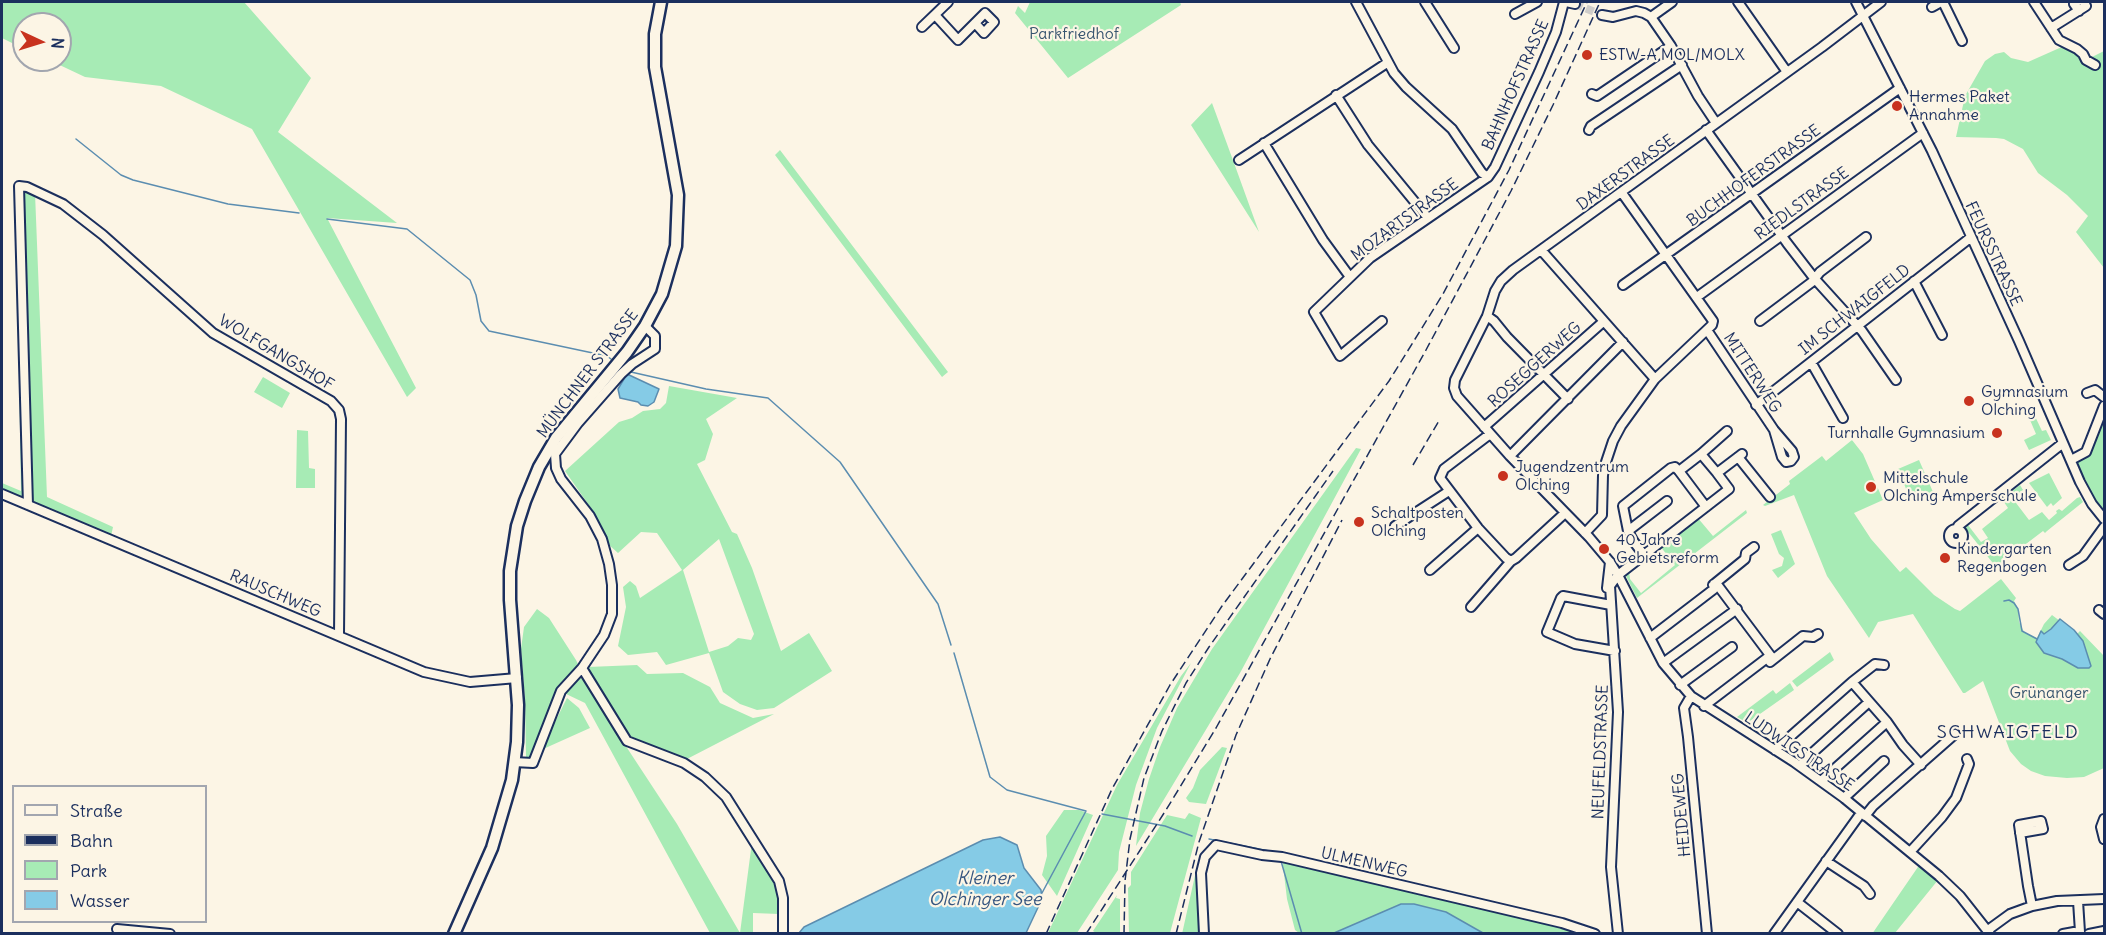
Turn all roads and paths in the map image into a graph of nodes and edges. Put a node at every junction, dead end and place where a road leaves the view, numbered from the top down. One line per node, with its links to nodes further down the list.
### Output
1 (661, 2): 60 (main road, MÜNCHNER STRASSE)
2 (948, 2): 19 (street)
3 (1356, 2): 29 (street)
4 (1425, 2): 28 (street)
5 (1537, 2): 18 (street)
6 (1565, 2): 15 (street); 42 (street, BAHNHOFSTRASSE)
7 (1672, 2): 22 (street)
8 (1738, 2): 32 (street)
9 (1856, 2): 21 (street, FEURSSTRASSE)
10 (1881, 2): 21 (street, DAXERSTRASSE)
11 (1942, 2): 16 (street); 26 (street)
12 (2034, 2): 25 (street)
13 (2078, 2): 17 (street)
14 (2084, 2): 17 (street)
15 (1575, 4)
16 (1932, 7)
17 (2079, 11): 25 (street)
18 (1515, 14)
19 (935, 15): 23 (street); 24 (street)
20 (1602, 15): 22 (street)
21 (1863, 15): 32 (street, DAXERSTRASSE); 33 (street, FEURSSTRASSE)
22 (1651, 17): 27 (street)
23 (975, 23)
24 (922, 27)
25 (2051, 28): 31 (street)
26 (1962, 41)
27 (1671, 46): 30 (street); 34 (street)
28 (1454, 48)
29 (1387, 63): 35 (street); 42 (street)
30 (1682, 65): 36 (street); 37 (street)
31 (2095, 65)
32 (1787, 72): 36 (street, DAXERSTRASSE)
33 (1900, 88): 39 (street, FEURSSTRASSE); 44 (street, BUCHHOFERSTRASSE)
34 (1592, 94)
35 (1336, 96): 40 (street); 45 (street)
36 (1716, 123): 38 (street, DAXERSTRASSE)
37 (1589, 130)
38 (1706, 130): 43 (street, DAXERSTRASSE); 44 (street)
39 (1923, 133): 46 (street, RIEDLSTRASSE); 48 (street, FEURSSTRASSE)
40 (1264, 143): 41 (street); 51 (street)
41 (1239, 160)
42 (1488, 177): 45 (street, MOZARTSTRASSE)
43 (1622, 192): 49 (street, DAXERSTRASSE); 50 (street, MITTERWEG)
44 (1751, 194): 46 (street); 50 (street, BUCHHOFERSTRASSE)
45 (1428, 218): 51 (street, MOZARTSTRASSE)
46 (1781, 235): 52 (street); 55 (street, RIEDLSTRASSE)
47 (1866, 237): 52 (street)
48 (1970, 238): 53 (street, IM SCHWAIGFELD); 80 (street, FEURSSTRASSE)
49 (1542, 251): 56 (street, DAXERSTRASSE); 59 (street)
50 (1667, 255): 54 (street, BUCHHOFERSTRASSE); 55 (street, MITTERWEG)
51 (1350, 277): 57 (street, MOZARTSTRASSE)
52 (1814, 278): 58 (street); 61 (street)
53 (1914, 281): 61 (street, IM SCHWAIGFELD); 63 (street)
54 (1623, 285)
55 (1697, 297): 62 (street, MITTERWEG)
56 (1487, 316): 66 (street); 69 (street, DAXERSTRASSE)
57 (1382, 321)
58 (1760, 321)
59 (1603, 322): 64 (street); 66 (street, ROSEGGERWEG)
60 (645, 326): 120 (street); 121 (main road, MÜNCHNER STRASSE)
61 (1857, 326): 65 (street, IM SCHWAIGFELD); 68 (street)
62 (1710, 328): 67 (street); 73 (street, MITTERWEG)
63 (1942, 335)
64 (1623, 342): 67 (street); 72 (street)
65 (1811, 362): 73 (street, IM SCHWAIGFELD); 75 (street)
66 (1544, 374): 72 (street); 76 (street, ROSEGGERWEG)
67 (1655, 379): 99 (street)
68 (1896, 380)
69 (1454, 390): 76 (street, LUDWIGSTRASSE)
70 (2087, 393): 71 (street)
71 (2104, 397)
72 (1568, 399): 82 (street)
73 (1756, 405): 77 (street, MITTERWEG)
74 (2104, 406): 83 (street)
75 (1843, 418)
76 (1484, 427): 79 (street, LUDWIGSTRASSE)
77 (1774, 430)
78 (1727, 431): 81 (street)
79 (1490, 434): 82 (street, LUDWIGSTRASSE); 86 (street)
80 (2063, 443): 83 (street, FEURSSTRASSE); 97 (street)
81 (1701, 454): 84 (street); 85 (street)
82 (1510, 456): 92 (street, LUDWIGSTRASSE)
83 (2071, 460): 93 (street, FEURSSTRASSE)
84 (1679, 471): 91 (street); 98 (street)
85 (1717, 473): 88 (street); 91 (street)
86 (1449, 491): 94 (street); 96 (street)
87 (2, 494): 90 (street, RAUSCHWEG)
88 (1770, 497)
89 (1667, 501): 98 (street)
90 (28, 505): 113 (street, RAUSCHWEG); 113 (street, WOLFGANGSHOF)
91 (1706, 507): 101 (street)
92 (1565, 513): 99 (street, LUDWIGSTRASSE); 102 (street)
93 (2104, 519)
94 (1395, 526)
95 (2104, 527): 104 (street)
96 (1478, 528): 102 (street); 105 (street)
97 (1958, 529)
98 (1629, 531): 101 (street)
99 (1585, 532): 103 (street, LUDWIGSTRASSE)
100 (1754, 547): 107 (street)
101 (1644, 555): 106 (street)
102 (1510, 561): 110 (street)
103 (1610, 562): 106 (street, LUDWIGSTRASSE); 108 (street)
104 (2070, 565)
105 (1430, 570)
106 (1618, 575): 108 (street, NEUFELDSTRASSE); 114 (street, LUDWIGSTRASSE)
107 (1715, 584): 111 (street); 114 (street)
108 (1610, 595): 109 (street, NEUFELDSTRASSE)
109 (1611, 605): 116 (street, NEUFELDSTRASSE); 116 (street)
110 (1472, 607)
111 (1737, 609): 117 (street); 118 (street)
112 (1818, 634): 117 (street)
113 (339, 635): 121 (street, RAUSCHWEG)
114 (1650, 638): 118 (street, LUDWIGSTRASSE)
115 (1732, 647): 123 (street)
116 (1615, 651): 156 (street, NEUFELDSTRASSE)
117 (1773, 659): 126 (street)
118 (1663, 663): 123 (street, LUDWIGSTRASSE)
119 (1884, 665): 122 (street)
120 (582, 668): 132 (street); 153 (street)
121 (517, 678): 132 (main road, MÜNCHNER STRASSE)
122 (1852, 682): 125 (street); 129 (street)
123 (1680, 685): 124 (street, LUDWIGSTRASSE)
124 (1691, 696): 126 (street, LUDWIGSTRASSE); 157 (street, HEIDEWEG)
125 (1869, 702): 127 (street); 134 (street)
126 (1704, 706): 129 (street, LUDWIGSTRASSE)
127 (1887, 722): 133 (street); 135 (street)
128 (1955, 734): 133 (street)
129 (1775, 750): 134 (street, LUDWIGSTRASSE)
130 (1967, 759): 141 (street)
131 (1884, 761): 136 (street)
132 (514, 762): 152 (main road, MÜNCHNER STRASSE)
133 (1921, 765): 137 (street)
134 (1800, 766): 135 (street, LUDWIGSTRASSE)
135 (1821, 781): 136 (street, LUDWIGSTRASSE)
136 (1844, 798): 137 (street, LUDWIGSTRASSE)
137 (1863, 814): 141 (street, LUDWIGSTRASSE); 142 (street)
138 (2104, 819): 140 (street)
139 (2020, 833): 147 (street)
140 (2104, 839)
141 (1910, 852): 150 (street, LUDWIGSTRASSE)
142 (1826, 861): 143 (street); 146 (street)
143 (1870, 894)
144 (2104, 899): 145 (street)
145 (2078, 901): 147 (street); 161 (street)
146 (1797, 902): 158 (street); 159 (street)
147 (2032, 906): 150 (street)
148 (117, 929): 151 (street)
149 (2104, 931): 161 (street)
150 (1989, 932)
151 (170, 933)
152 (454, 933)
153 (783, 933)
154 (1204, 933): 155 (street, ULMENWEG)
155 (1595, 933)
156 (1618, 933)
157 (1707, 933)
158 (1774, 933)
159 (1838, 933)
160 (2063, 933): 161 (street)
161 (2081, 933)

